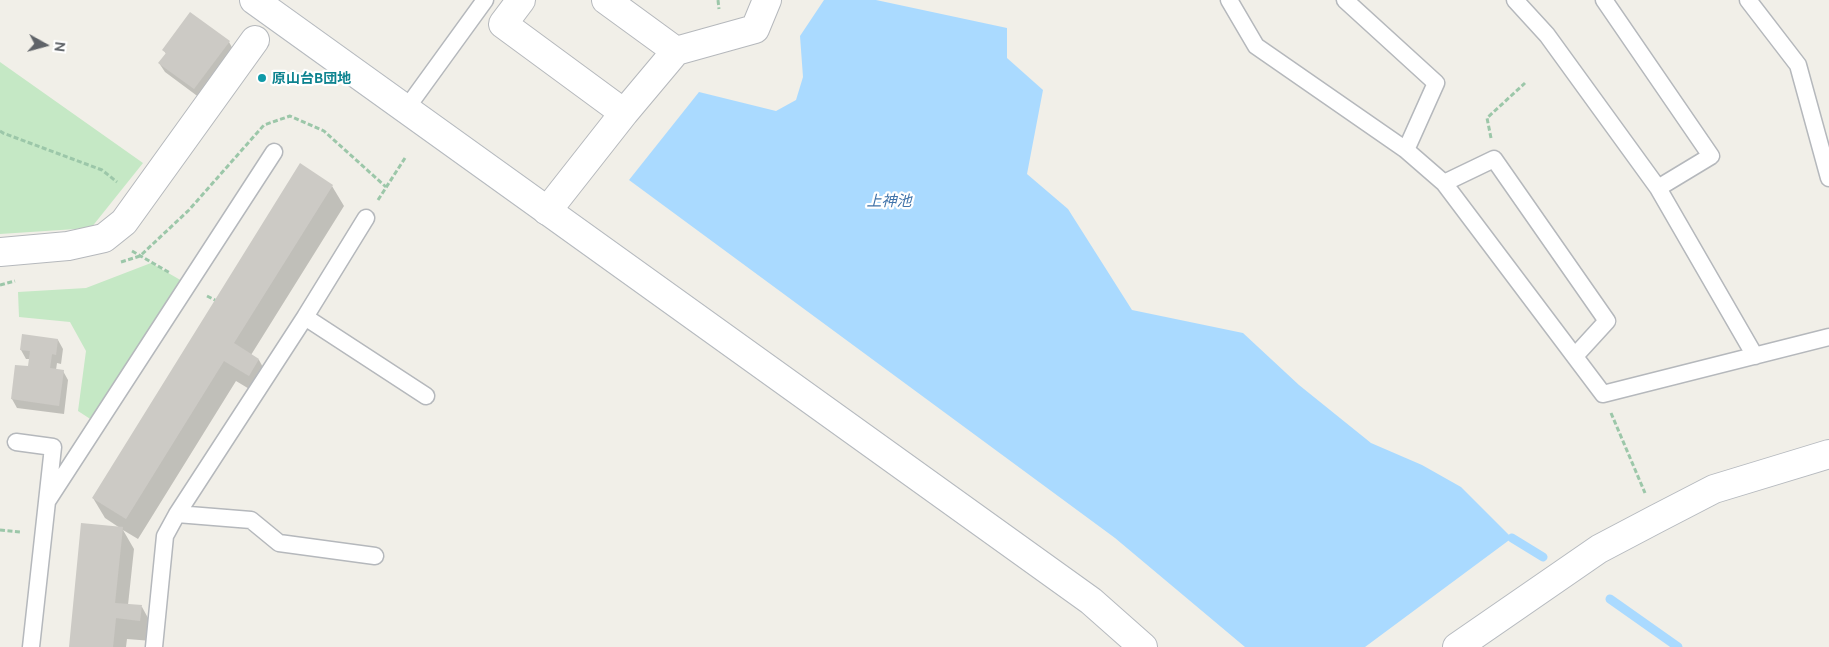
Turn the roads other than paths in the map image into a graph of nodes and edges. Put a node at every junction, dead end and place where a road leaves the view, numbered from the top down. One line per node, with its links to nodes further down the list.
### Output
1 (254, 0): 13 (street)
2 (485, 0): 13 (lane)
3 (521, 0): 14 (street)
4 (606, 0): 12 (street)
5 (767, 0): 12 (street)
6 (1229, 0): 15 (lane)
7 (1345, 0): 15 (lane)
8 (1515, 0): 19 (lane)
9 (1604, 0): 19 (lane)
10 (1748, 0): 17 (lane)
11 (255, 40): 22 (street)
12 (676, 51): 14 (street)
13 (406, 109): 20 (street)
14 (624, 113): 20 (street)
15 (1406, 150): 18 (lane)
16 (274, 152): 30 (lane)
17 (1829, 178)
18 (1444, 183): 25 (lane); 25 (lane)
19 (1658, 188): 26 (lane)
20 (547, 211): 35 (street)
21 (366, 218): 23 (lane)
22 (0, 252)
23 (305, 318): 27 (lane); 31 (lane)
24 (1829, 337): 26 (lane)
25 (1575, 356): 26 (lane)
26 (1756, 356)
27 (426, 396)
28 (16, 442): 30 (lane)
29 (1829, 454): 36 (street)
30 (48, 500): 33 (lane)
31 (177, 514): 32 (lane); 34 (lane)
32 (375, 556)
33 (31, 647)
34 (154, 647)
35 (1143, 647)
36 (1457, 647)

